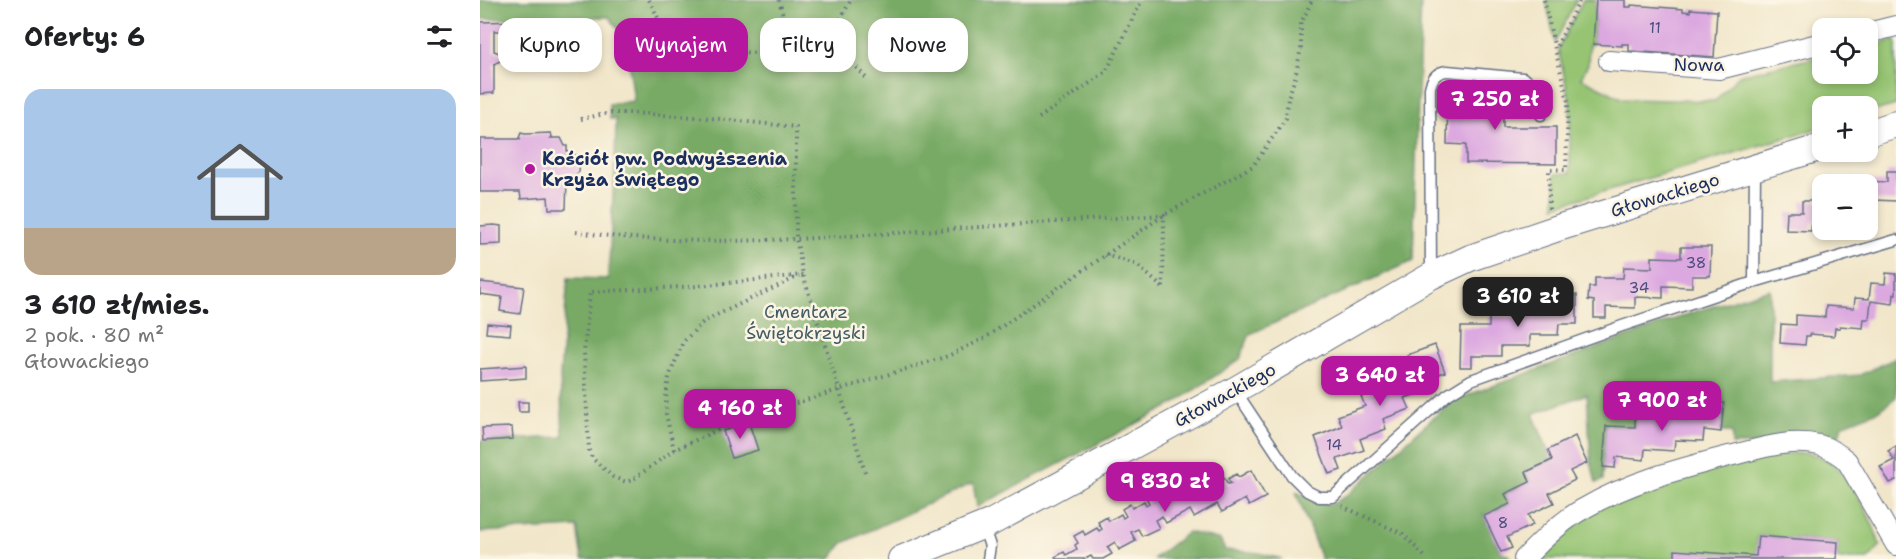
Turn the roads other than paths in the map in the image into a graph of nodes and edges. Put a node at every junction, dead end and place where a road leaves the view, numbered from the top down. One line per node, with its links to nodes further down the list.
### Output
1 (1896, 26): 2 (street)
2 (1878, 30)
3 (1812, 46): 4 (street, Nowa)
4 (1609, 61)
5 (1541, 115): 11 (lane)
6 (1896, 124): 7 (street)
7 (1878, 130)
8 (1812, 150): 9 (street, Głowackiego)
9 (1755, 168): 11 (street, Głowackiego); 12 (lane)
10 (1896, 240): 12 (lane)
11 (1431, 276): 13 (street, Głowackiego)
12 (1754, 282): 13 (lane)
13 (1235, 390): 14 (street, Głowackiego)
14 (983, 525): 17 (street, Głowackiego); 18 (lane)
15 (1896, 545): 19 (street)
16 (1896, 551): 20 (street)
17 (901, 559)
18 (988, 559)
19 (1524, 559)
20 (1891, 559)

